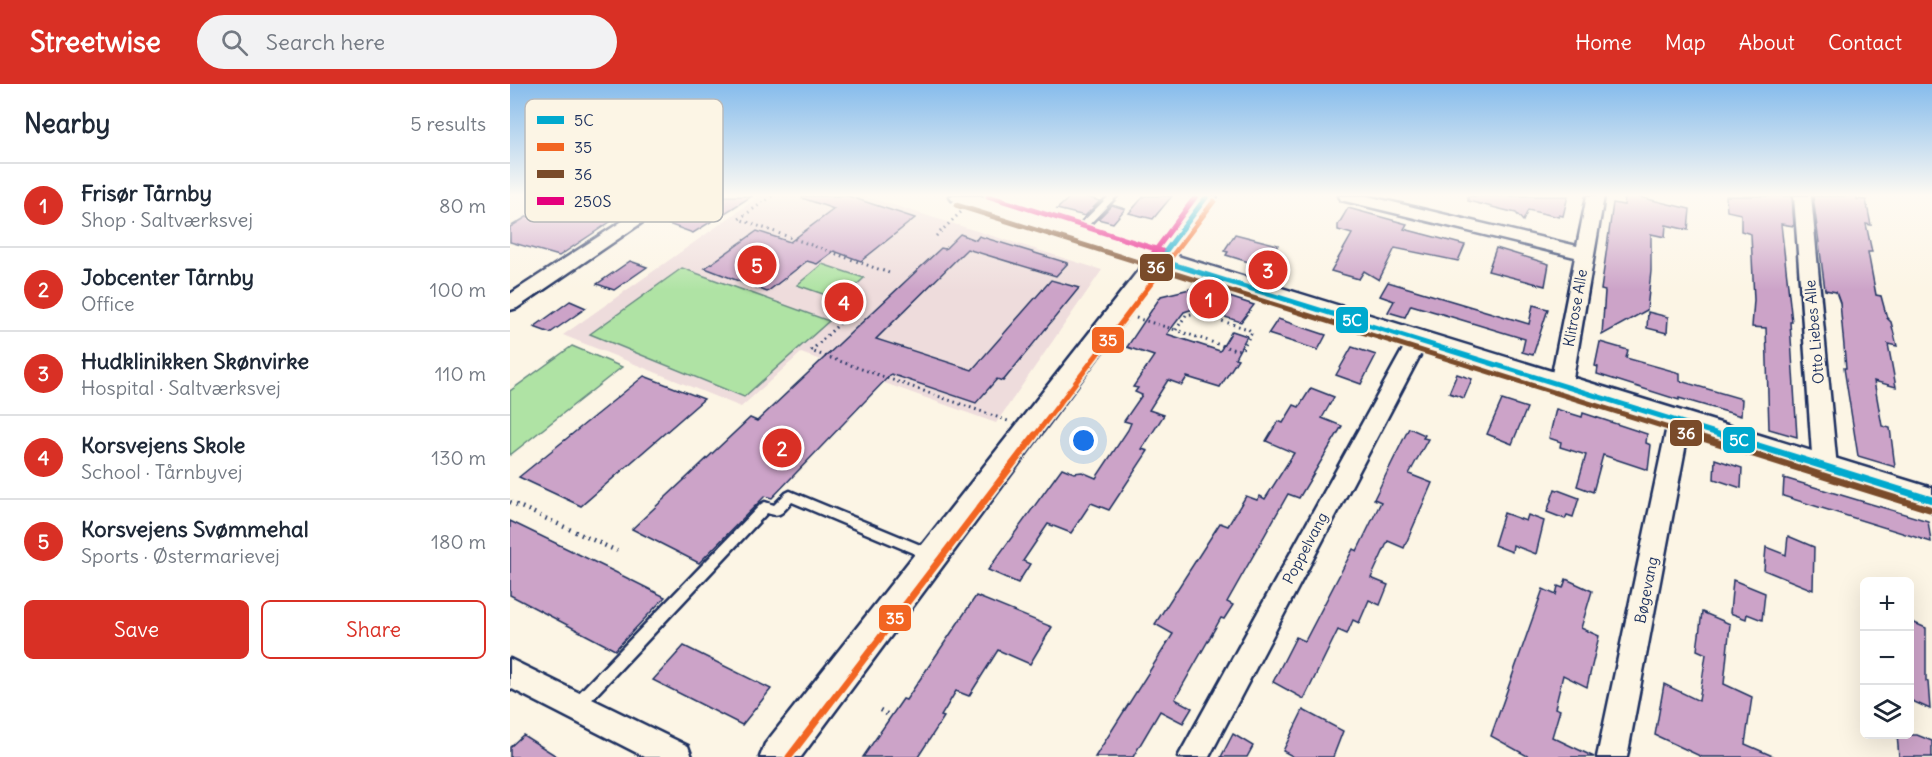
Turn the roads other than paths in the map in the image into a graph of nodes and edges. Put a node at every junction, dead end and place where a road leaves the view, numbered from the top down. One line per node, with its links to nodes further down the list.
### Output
1 (624, 227): 11 (street)
2 (1058, 227): 8 (street)
3 (1082, 227): 8 (lane)
4 (1183, 227): 10 (street)
5 (1476, 227): 9 (street)
6 (1590, 227): 9 (street, Klitrose Alle)
7 (1805, 227): 15 (street, Otto Liebes Alle)
8 (1076, 233): 10 (street)
9 (1585, 254): 13 (street, Klitrose Alle)
10 (1159, 260): 12 (street); 17 (street)
11 (510, 303)
12 (1418, 340): 13 (street); 22 (street, Poppelvang)
13 (1562, 384): 14 (street)
14 (1679, 422): 15 (street); 23 (street, Bøgevang)
15 (1825, 468): 16 (street)
16 (1932, 500)
17 (932, 555): 19 (lane); 21 (street)
18 (510, 673): 19 (street)
19 (574, 707): 20 (street)
20 (677, 757)
21 (778, 757)
22 (1192, 757)
23 (1612, 757)

